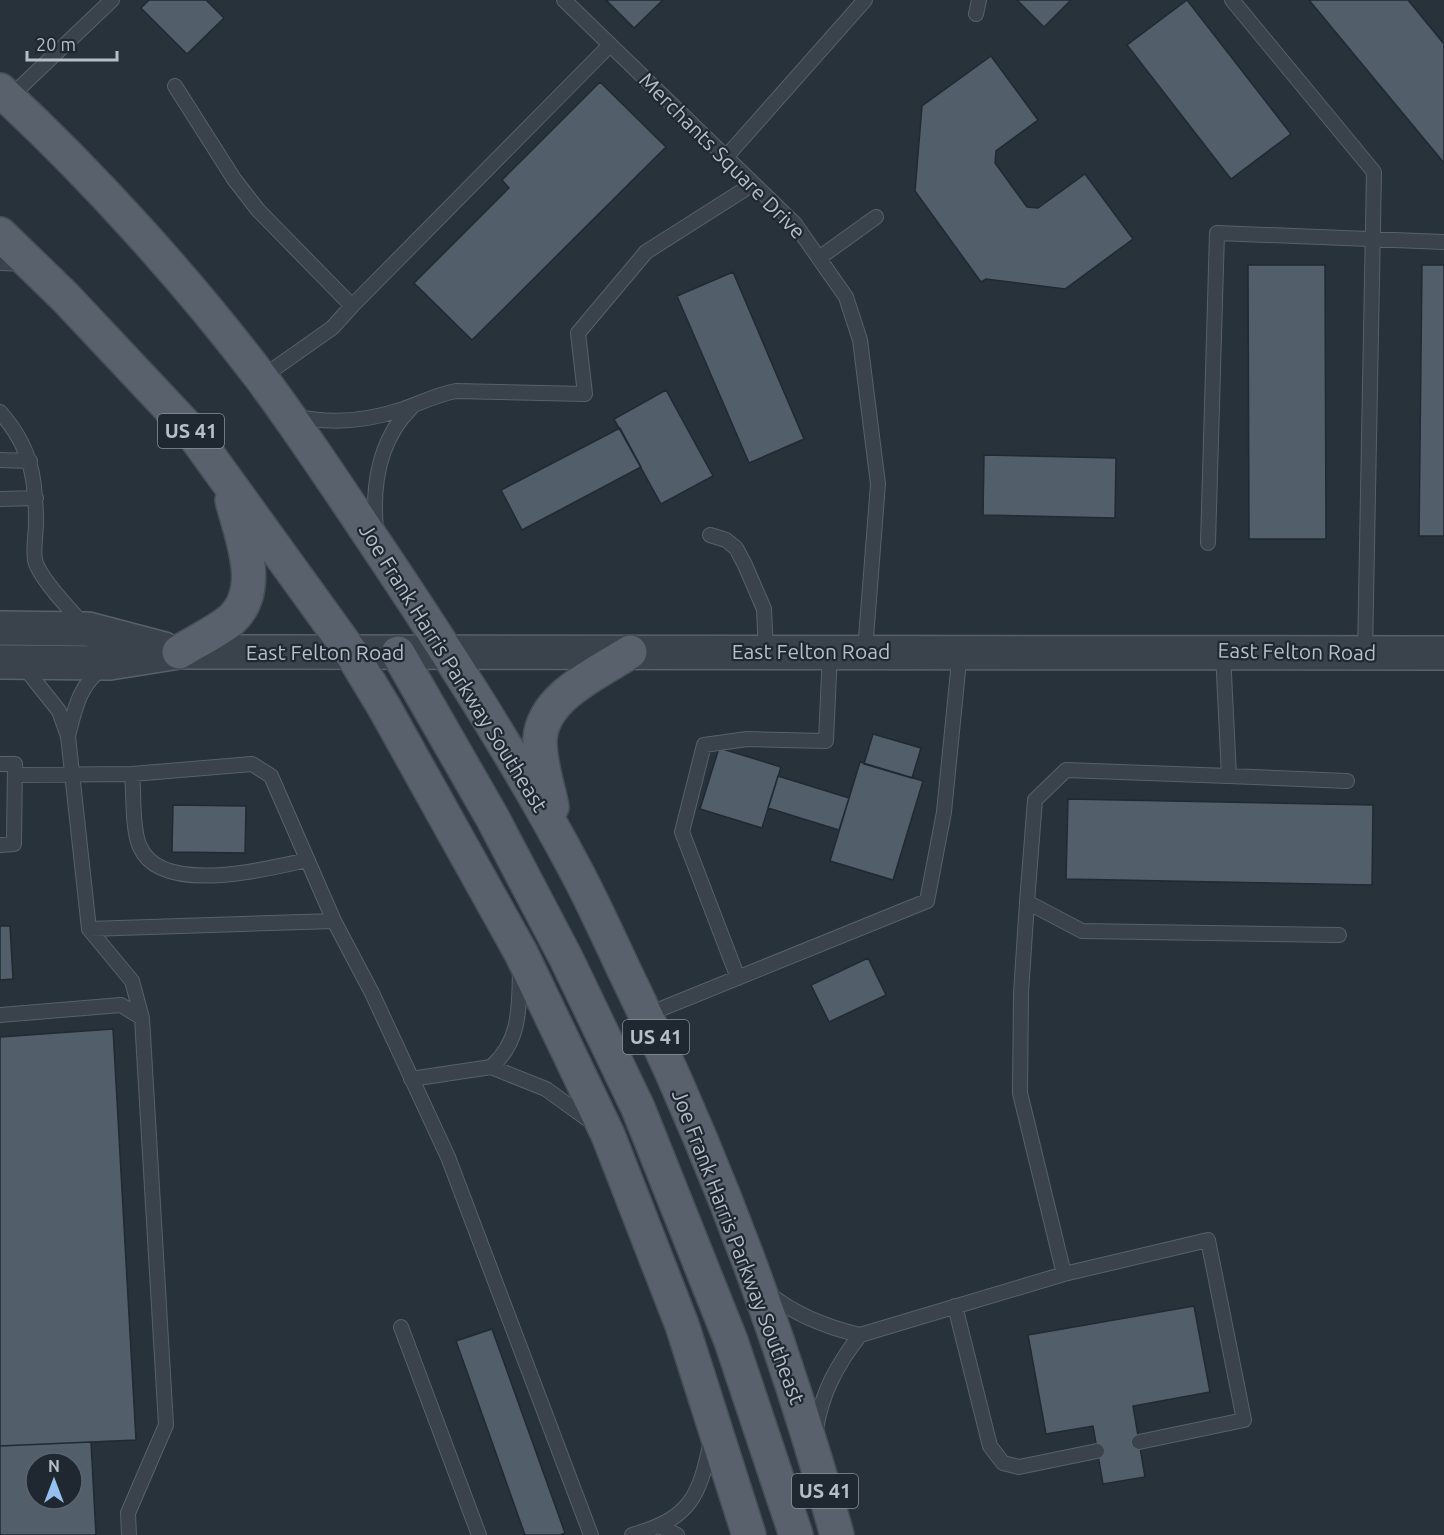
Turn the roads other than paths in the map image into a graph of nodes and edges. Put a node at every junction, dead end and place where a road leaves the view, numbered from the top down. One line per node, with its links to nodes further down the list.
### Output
1 (112, 0): 9 (lane)
2 (564, 0): 7 (lane, Merchants Square Drive)
3 (865, 0): 10 (lane)
4 (979, 0): 6 (lane)
5 (1232, 0): 14 (lane)
6 (976, 14)
7 (610, 45): 10 (lane, Merchants Square Drive); 18 (lane)
8 (175, 86): 18 (lane)
9 (5, 94): 19 (main road, Joe Frank Harris Parkway Southeast / US 41)
10 (726, 157): 11 (lane, Merchants Square Drive)
11 (753, 184): 16 (lane, Merchants Square Drive); 20 (lane)
12 (876, 217): 16 (lane)
13 (0, 234): 17 (main road, US 41)
14 (1374, 240): 15 (lane); 29 (lane); 42 (lane)
15 (1444, 242)
16 (819, 258): 33 (lane, Merchants Square Drive)
17 (16, 264): 25 (main road, US 41)
18 (352, 306): 19 (lane)
19 (261, 378): 22 (main road, Joe Frank Harris Parkway Southeast / US 41)
20 (413, 405): 22 (lane); 30 (lane)
21 (0, 412): 24 (lane)
22 (286, 414): 30 (main road, Joe Frank Harris Parkway Southeast / US 41)
23 (0, 460): 24 (lane)
24 (30, 461): 26 (lane)
25 (229, 483): 36 (main road); 44 (main road, US 41)
26 (36, 498): 27 (lane); 32 (lane)
27 (0, 499)
28 (710, 535): 39 (lane)
29 (1208, 543)
30 (377, 546): 37 (main road, Joe Frank Harris Parkway Southeast / US 41)
31 (0, 628): 32 (street, East Felton Road)
32 (88, 629): 36 (street, East Felton Road)
33 (866, 651): 34 (street, East Felton Road); 40 (street, East Felton Road)
34 (960, 651): 35 (street, East Felton Road); 62 (lane)
35 (1223, 651): 42 (street, East Felton Road); 52 (lane)
36 (179, 652): 44 (street, East Felton Road); 46 (street, East Felton Road)
37 (448, 652): 38 (street, East Felton Road); 41 (street, East Felton Road); 54 (main road, Joe Frank Harris Parkway Southeast / US 41)
38 (630, 652): 39 (street, East Felton Road); 54 (main road)
39 (766, 652): 40 (street, East Felton Road)
40 (830, 652): 62 (lane)
41 (398, 653): 44 (street, East Felton Road); 85 (main road)
42 (1365, 653): 43 (street, East Felton Road)
43 (1444, 653)
44 (352, 654): 61 (main road, US 41)
45 (10, 662): 46 (street, East Felton Road); 47 (lane)
46 (110, 663): 47 (lane)
47 (68, 736): 51 (lane)
48 (0, 764): 50 (lane)
49 (132, 774): 51 (lane); 56 (lane); 56 (lane)
50 (15, 775): 51 (lane); 55 (lane)
51 (70, 775): 59 (lane)
52 (1229, 776): 53 (lane); 57 (lane)
53 (1347, 781)
54 (558, 838): 64 (main road, Joe Frank Harris Parkway Southeast / US 41)
55 (0, 845)
56 (307, 860): 58 (lane)
57 (1027, 902): 60 (lane); 69 (lane)
58 (334, 921): 59 (lane); 67 (lane)
59 (88, 929): 65 (lane)
60 (1339, 935)
61 (521, 953): 66 (lane); 68 (main road, US 41)
62 (738, 978): 64 (lane)
63 (0, 1014): 65 (lane)
64 (646, 1015): 70 (main road, Joe Frank Harris Parkway Southeast / US 41)
65 (142, 1018): 79 (lane)
66 (491, 1067): 67 (lane); 68 (lane)
67 (411, 1079): 81 (lane)
68 (608, 1135): 74 (main road, US 41)
69 (1064, 1274): 71 (lane); 75 (lane)
70 (757, 1283): 73 (lane); 76 (main road, Joe Frank Harris Parkway Southeast / US 41)
71 (955, 1306): 73 (lane); 77 (lane)
72 (401, 1327): 80 (lane)
73 (860, 1335): 76 (lane)
74 (715, 1424): 78 (lane); 84 (main road, US 41)
75 (1139, 1442)
76 (813, 1446): 86 (main road, Joe Frank Harris Parkway Southeast / US 41)
77 (1097, 1451)
78 (661, 1527): 82 (lane); 83 (lane)
79 (129, 1535)
80 (479, 1535)
81 (591, 1535)
82 (632, 1535)
83 (677, 1535)
84 (750, 1535)
85 (796, 1535)
86 (837, 1535)

